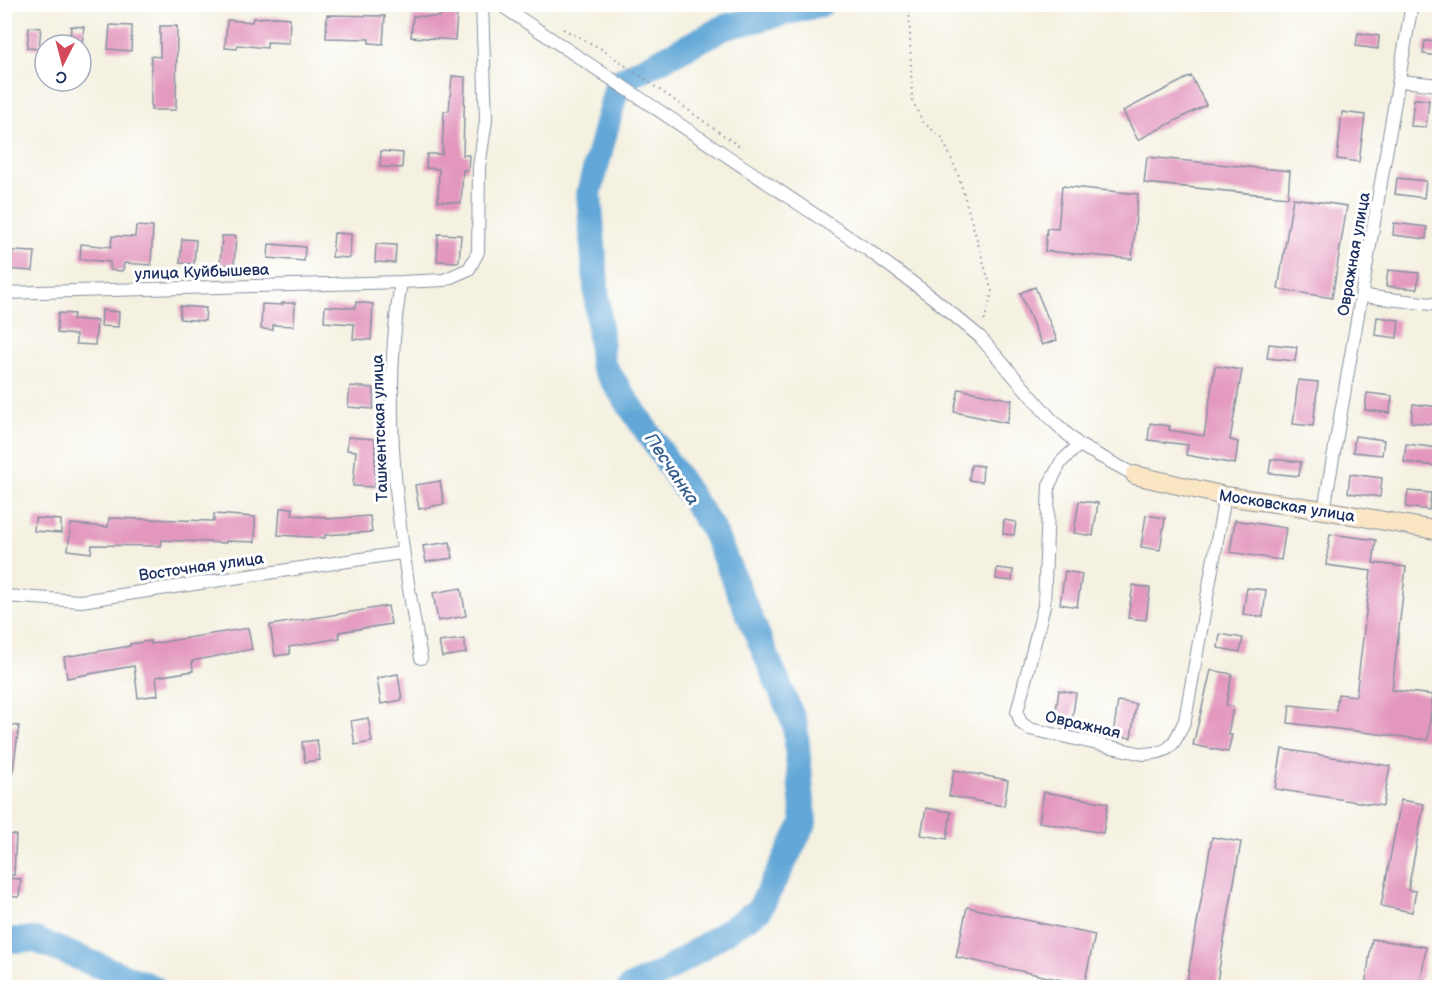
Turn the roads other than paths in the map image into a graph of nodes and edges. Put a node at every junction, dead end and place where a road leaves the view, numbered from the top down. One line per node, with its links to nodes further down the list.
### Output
1 (482, 4): 6 (street)
2 (499, 4): 10 (street)
3 (1412, 4): 4 (street, Овражная улица)
4 (1400, 81): 5 (street); 8 (street, Овражная улица)
5 (1440, 85)
6 (401, 282): 7 (street, улица Куйбышева); 15 (street, Ташкентская улица)
7 (4, 293)
8 (1364, 296): 9 (street); 13 (street, Овражная улица)
9 (1440, 305)
10 (1079, 445): 11 (street); 12 (street, Овражная)
11 (1135, 475): 12 (street, Московская улица)
12 (1225, 496): 13 (street, Московская улица)
13 (1324, 510): 14 (street, Московская улица)
14 (1440, 531)
15 (401, 553): 16 (street, Восточная улица); 17 (street, Ташкентская улица)
16 (4, 596)
17 (421, 658)

